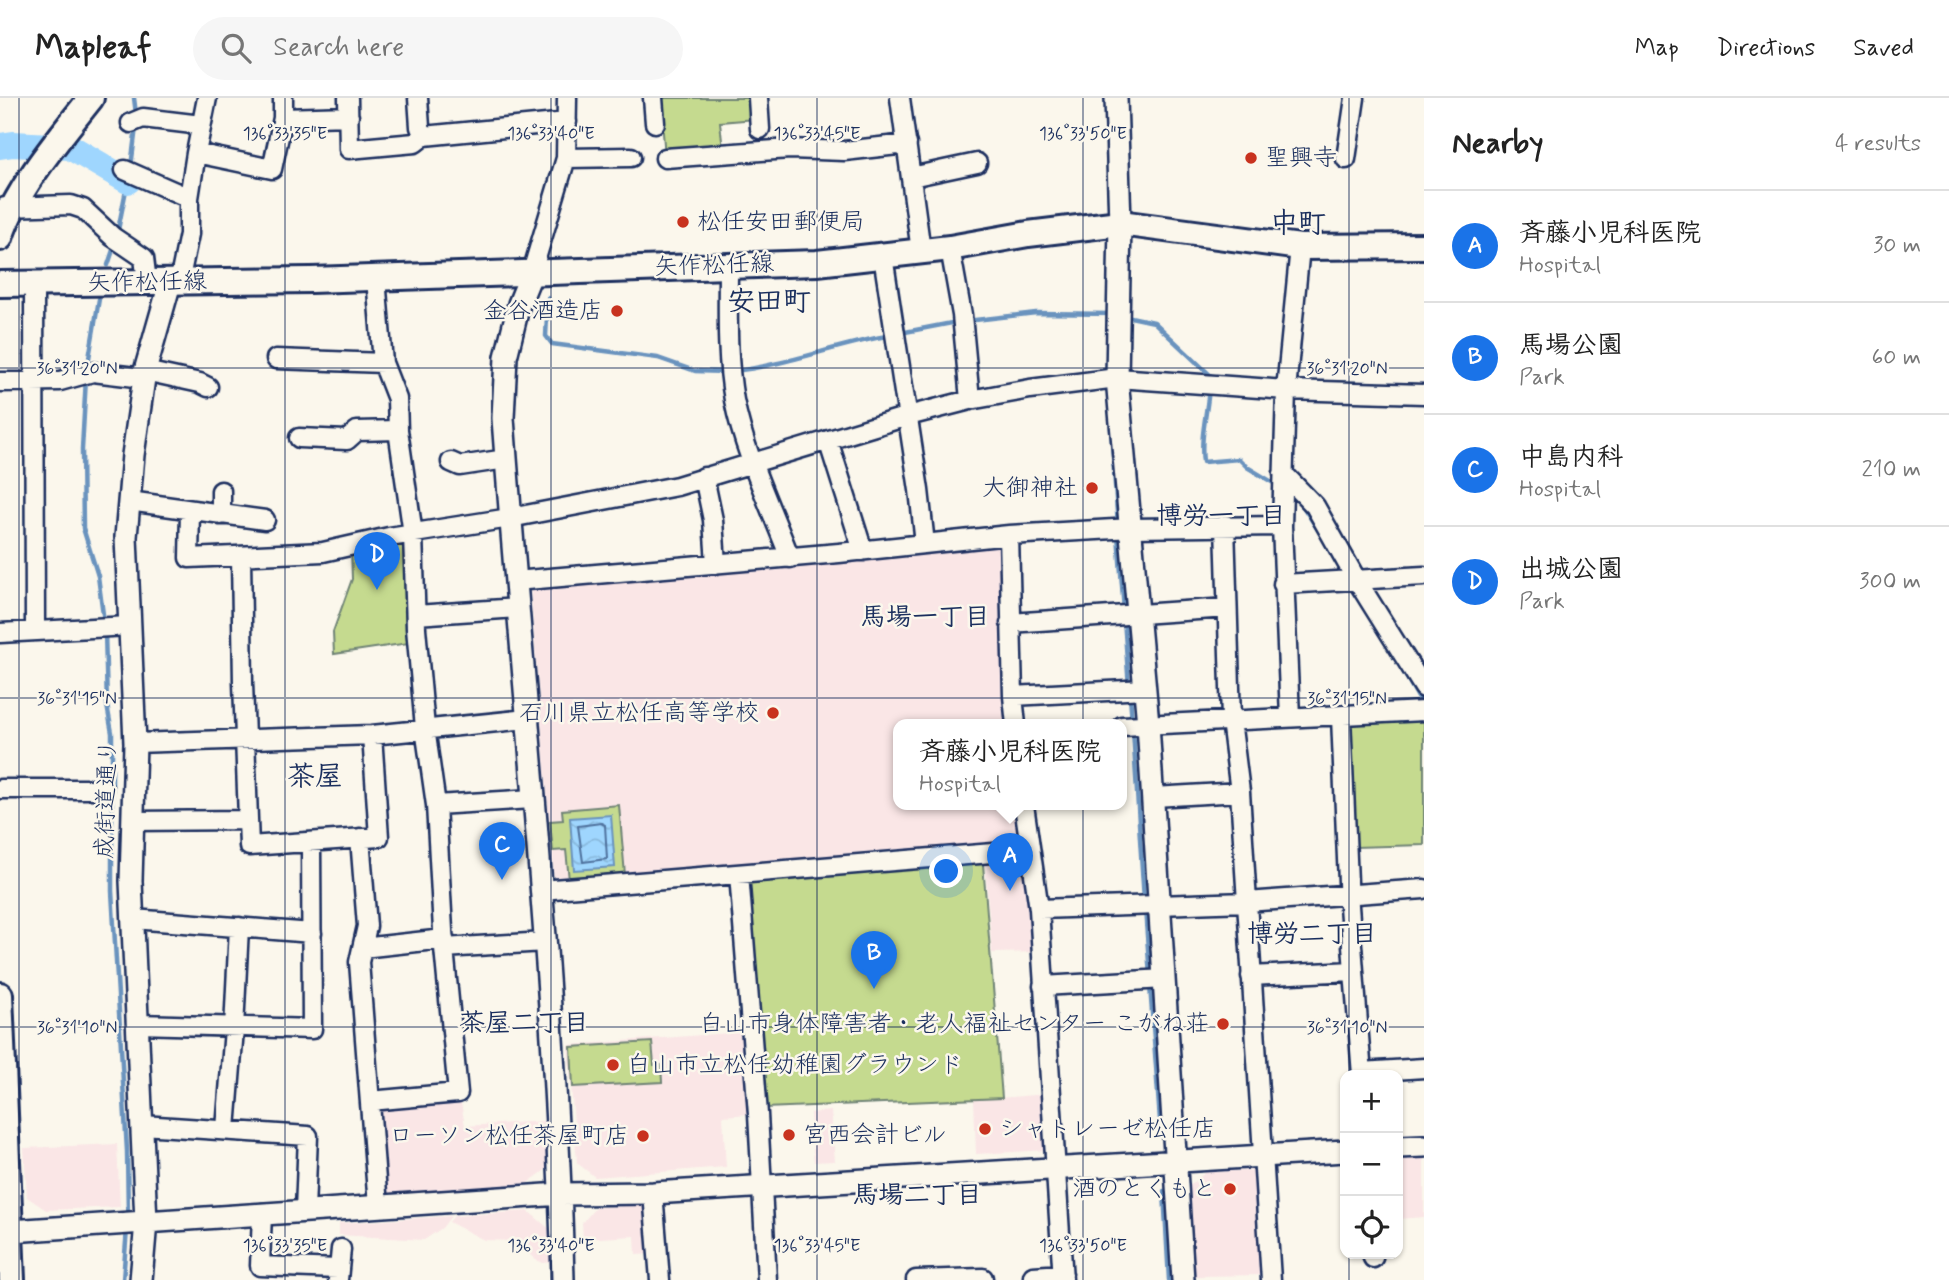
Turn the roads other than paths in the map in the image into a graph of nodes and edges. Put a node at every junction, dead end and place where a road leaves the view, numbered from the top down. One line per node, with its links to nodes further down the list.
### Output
1 (91, 98): 29 (main road)
2 (207, 98): 16 (street)
3 (283, 98): 12 (street)
4 (418, 98): 18 (street)
5 (567, 98): 14 (street)
6 (653, 98): 15 (street)
7 (758, 98): 17 (street)
8 (901, 98): 19 (street)
9 (1116, 98): 30 (street)
10 (1355, 98): 24 (street)
11 (348, 107): 12 (street); 18 (street)
12 (283, 118): 20 (street)
13 (137, 121): 16 (street)
14 (567, 122): 18 (street); 22 (street)
15 (655, 123)
16 (201, 125): 20 (street)
17 (760, 130)
18 (424, 136)
19 (907, 144): 23 (street); 27 (street)
20 (196, 153): 28 (street)
21 (631, 157): 22 (street)
22 (566, 158): 38 (street)
23 (665, 158)
24 (1346, 159)
25 (976, 163): 27 (street)
26 (130, 172): 28 (street)
27 (911, 177): 35 (street)
28 (189, 198): 40 (street)
29 (7, 207): 31 (main road); 40 (street)
30 (1120, 223): 33 (main road, 矢作松任線); 34 (main road, 矢作松任線); 46 (street)
31 (0, 238)
32 (1424, 246): 33 (main road, 矢作松任線)
33 (1300, 247): 50 (street)
34 (950, 248): 35 (main road, 矢作松任線); 52 (street)
35 (921, 251): 36 (main road, 矢作松任線)
36 (883, 256): 37 (main road, 矢作松任線); 53 (street)
37 (728, 265): 38 (main road, 矢作松任線); 59 (street)
38 (532, 272): 39 (main road, 矢作松任線); 57 (street)
39 (376, 278): 40 (main road, 矢作松任線); 44 (street)
40 (165, 283): 42 (main road, 矢作松任線); 45 (street, 成街道通り)
41 (0, 285): 42 (main road, 矢作松任線)
42 (34, 285): 48 (street)
43 (276, 359): 44 (street)
44 (383, 363): 54 (street)
45 (145, 374): 48 (street); 49 (street); 63 (street, 成街道通り)
46 (1117, 378): 50 (street); 52 (street); 70 (street)
47 (0, 382): 48 (street)
48 (36, 382): 88 (street)
49 (208, 387)
50 (1286, 390): 51 (street); 60 (street)
51 (1424, 394)
52 (970, 400): 53 (street)
53 (908, 416): 56 (street); 73 (street)
54 (398, 430): 55 (street); 71 (street)
55 (299, 438)
56 (828, 440): 59 (street); 74 (street)
57 (506, 458): 58 (street); 66 (street)
58 (451, 462)
59 (754, 462): 61 (street); 76 (street)
60 (1283, 473): 69 (street); 79 (street)
61 (704, 478): 66 (street); 77 (street)
62 (221, 491): 65 (street)
63 (129, 501): 64 (street); 87 (street, 成街道通り)
64 (190, 511): 65 (street); 75 (street)
65 (221, 514): 67 (street)
66 (510, 518): 71 (street); 80 (street)
67 (265, 520)
68 (1225, 525): 69 (street); 70 (street); 83 (street)
69 (1282, 526): 81 (street)
70 (1122, 528): 72 (street); 85 (street)
71 (413, 534): 75 (street); 84 (street)
72 (1009, 535): 73 (street); 86 (street)
73 (925, 544): 74 (street)
74 (863, 551): 76 (street)
75 (241, 557): 102 (street)
76 (790, 558): 77 (street)
77 (716, 564): 80 (street)
78 (1424, 576): 79 (street)
79 (1356, 579): 81 (street); 90 (street)
80 (515, 581): 82 (street)
81 (1283, 584): 94 (street)
82 (518, 608): 84 (street); 96 (street)
83 (1227, 608): 85 (street); 98 (street)
84 (416, 615): 100 (street)
85 (1129, 616): 86 (street); 91 (street)
86 (1010, 623): 92 (street)
87 (112, 628): 88 (street); 103 (street, 成街道通り)
88 (35, 631): 89 (street)
89 (0, 633)
90 (1424, 688)
91 (1133, 689): 92 (street); 99 (street)
92 (1013, 696): 97 (street)
93 (1424, 711): 95 (street)
94 (1290, 717): 95 (street); 98 (street)
95 (1341, 717): 119 (street)
96 (527, 719): 100 (street); 108 (street)
97 (1015, 719)
98 (1231, 719): 99 (street); 106 (street)
99 (1133, 725): 107 (street)
100 (425, 728): 101 (street); 109 (street)
101 (372, 735): 102 (street); 113 (street)
102 (244, 740): 103 (street); 111 (street)
103 (135, 743): 112 (street, 成街道通り)
104 (0, 789): 105 (street)
105 (103, 789)
106 (1240, 792): 107 (street); 120 (street)
107 (1154, 797): 121 (street)
108 (533, 799): 109 (street); 118 (street)
109 (436, 805): 127 (street)
110 (1025, 810): 115 (street)
111 (248, 820): 112 (street); 114 (street)
112 (133, 821): 123 (street, 成街道通り)
113 (360, 838): 114 (street); 128 (street)
114 (311, 842): 125 (street)
115 (1030, 850): 116 (street); 122 (street)
116 (739, 874): 118 (street); 149 (street)
117 (1424, 889): 119 (street)
118 (541, 890): 126 (street)
119 (1349, 894): 120 (street); 129 (street)
120 (1247, 902): 121 (street); 130 (street)
121 (1149, 905): 122 (street); 131 (street)
122 (1039, 909): 132 (street)
123 (133, 919): 124 (street); 134 (street, 成街道通り)
124 (239, 927): 125 (street); 135 (street)
125 (312, 933): 135 (street)
126 (545, 942): 127 (street); 151 (street)
127 (444, 944): 128 (street); 139 (street)
128 (362, 948): 139 (street)
129 (1353, 971): 130 (street); 137 (street)
130 (1251, 976): 146 (street)
131 (1154, 980): 132 (street); 147 (street)
132 (1043, 986): 148 (street)
133 (0, 995): 140 (main road)
134 (138, 1024): 135 (street); 141 (street, 成街道通り)
135 (234, 1029): 142 (street)
136 (1424, 1068): 138 (street)
137 (1362, 1070)
138 (1399, 1070)
139 (370, 1101): 152 (street)
140 (2, 1102): 156 (main road)
141 (142, 1125): 142 (street); 155 (street, 成街道通り)
142 (226, 1129): 153 (street)
143 (1424, 1146): 144 (street)
144 (1403, 1147)
145 (1340, 1151): 146 (street)
146 (1262, 1157): 147 (street); 169 (street)
147 (1176, 1160): 148 (street); 168 (street)
148 (1055, 1168): 149 (street); 160 (street)
149 (763, 1186): 150 (street); 166 (street)
150 (653, 1193): 151 (street); 165 (street)
151 (561, 1194): 152 (street); 164 (street)
152 (378, 1206): 153 (street)
153 (305, 1210): 154 (street)
154 (262, 1213): 155 (street); 158 (street)
155 (133, 1222): 156 (street); 163 (street, 成街道通り)
156 (5, 1231): 162 (main road)
157 (341, 1249): 158 (street)
158 (338, 1275)
159 (1033, 1276): 160 (street)
160 (1063, 1277)
161 (983, 1278): 167 (street)
162 (12, 1280)
163 (141, 1280)
164 (563, 1280)
165 (660, 1280)
166 (767, 1280)
167 (916, 1280)
168 (1183, 1280)
169 (1271, 1280)

